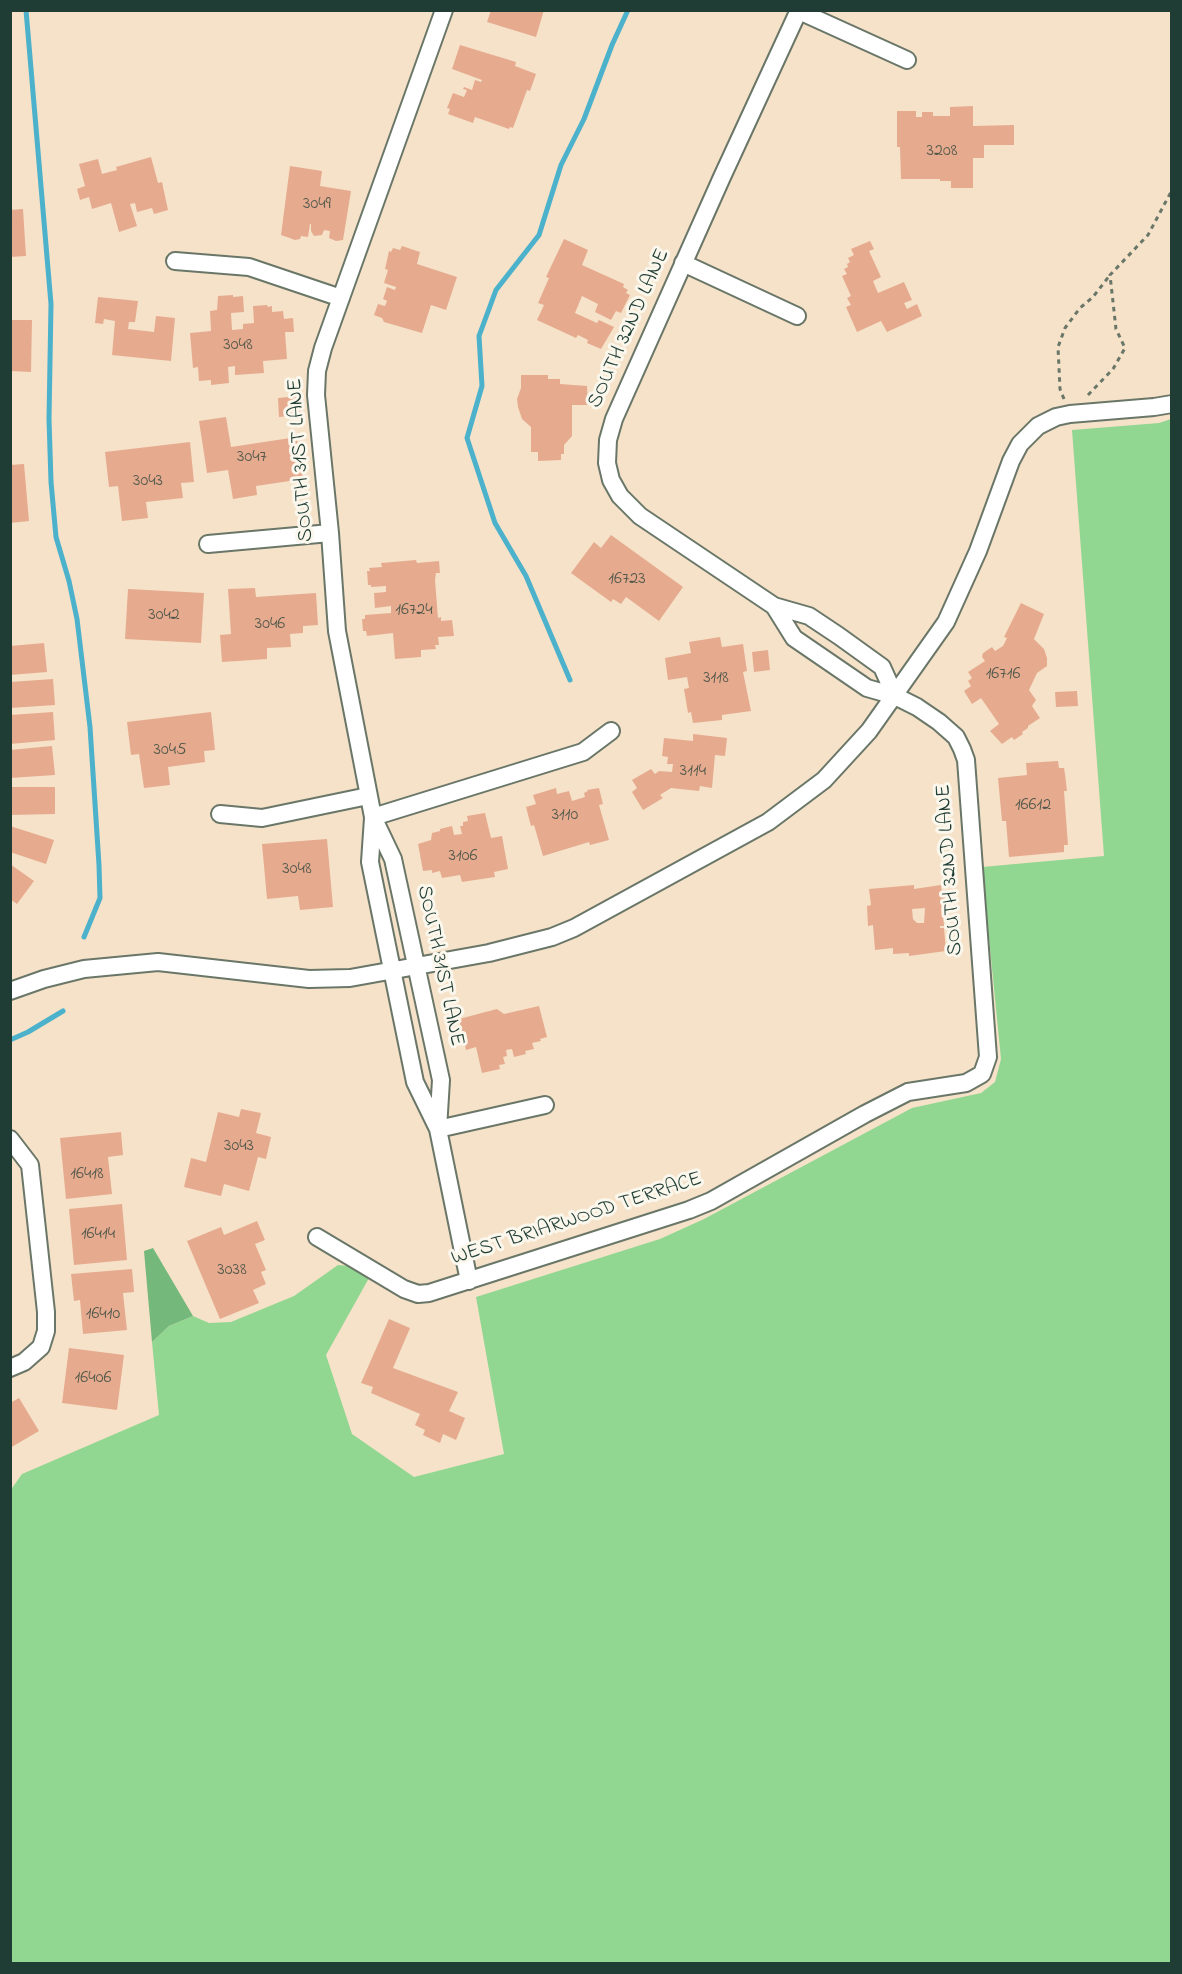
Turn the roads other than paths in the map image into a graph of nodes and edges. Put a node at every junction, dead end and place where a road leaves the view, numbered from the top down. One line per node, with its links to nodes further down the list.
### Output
1 (444, 10): 6 (street, SOUTH 31ST LANE)
2 (799, 11): 3 (street); 5 (street, SOUTH 32ND LANE)
3 (907, 60)
4 (175, 261): 6 (street)
5 (683, 263): 7 (street); 11 (street, SOUTH 32ND LANE)
6 (340, 298): 9 (street, SOUTH 31ST LANE)
7 (797, 316)
8 (1172, 404): 14 (street)
9 (330, 532): 10 (street); 16 (street, SOUTH 31ST LANE)
10 (208, 544)
11 (774, 606): 12 (street, SOUTH 32ND LANE); 13 (street, SOUTH 32ND LANE)
12 (839, 636): 13 (street); 14 (street, SOUTH 32ND LANE)
13 (824, 660): 14 (street, SOUTH 32ND LANE)
14 (895, 696): 21 (street); 26 (street, SOUTH 32ND LANE)
15 (611, 731): 18 (street)
16 (368, 796): 17 (street); 18 (street, SOUTH 31ST LANE)
17 (220, 814)
18 (373, 817): 19 (street, SOUTH 31ST LANE); 20 (street, SOUTH 31ST LANE)
19 (401, 897): 20 (street); 21 (street, SOUTH 31ST LANE)
20 (378, 901): 22 (street, SOUTH 31ST LANE)
21 (417, 967): 22 (street); 24 (street, SOUTH 31ST LANE)
22 (392, 971): 23 (street); 25 (street, SOUTH 31ST LANE)
23 (10, 991)
24 (433, 1045): 25 (street); 28 (street, SOUTH 31ST LANE)
25 (408, 1049): 28 (street, SOUTH 31ST LANE)
26 (982, 1074): 31 (street, WEST BRIARWOOD TERRACE)
27 (545, 1105): 28 (street)
28 (438, 1129): 31 (street, SOUTH 31ST LANE)
29 (10, 1139): 32 (street)
30 (317, 1237): 31 (street, WEST BRIARWOOD TERRACE)
31 (469, 1281)
32 (10, 1368)

